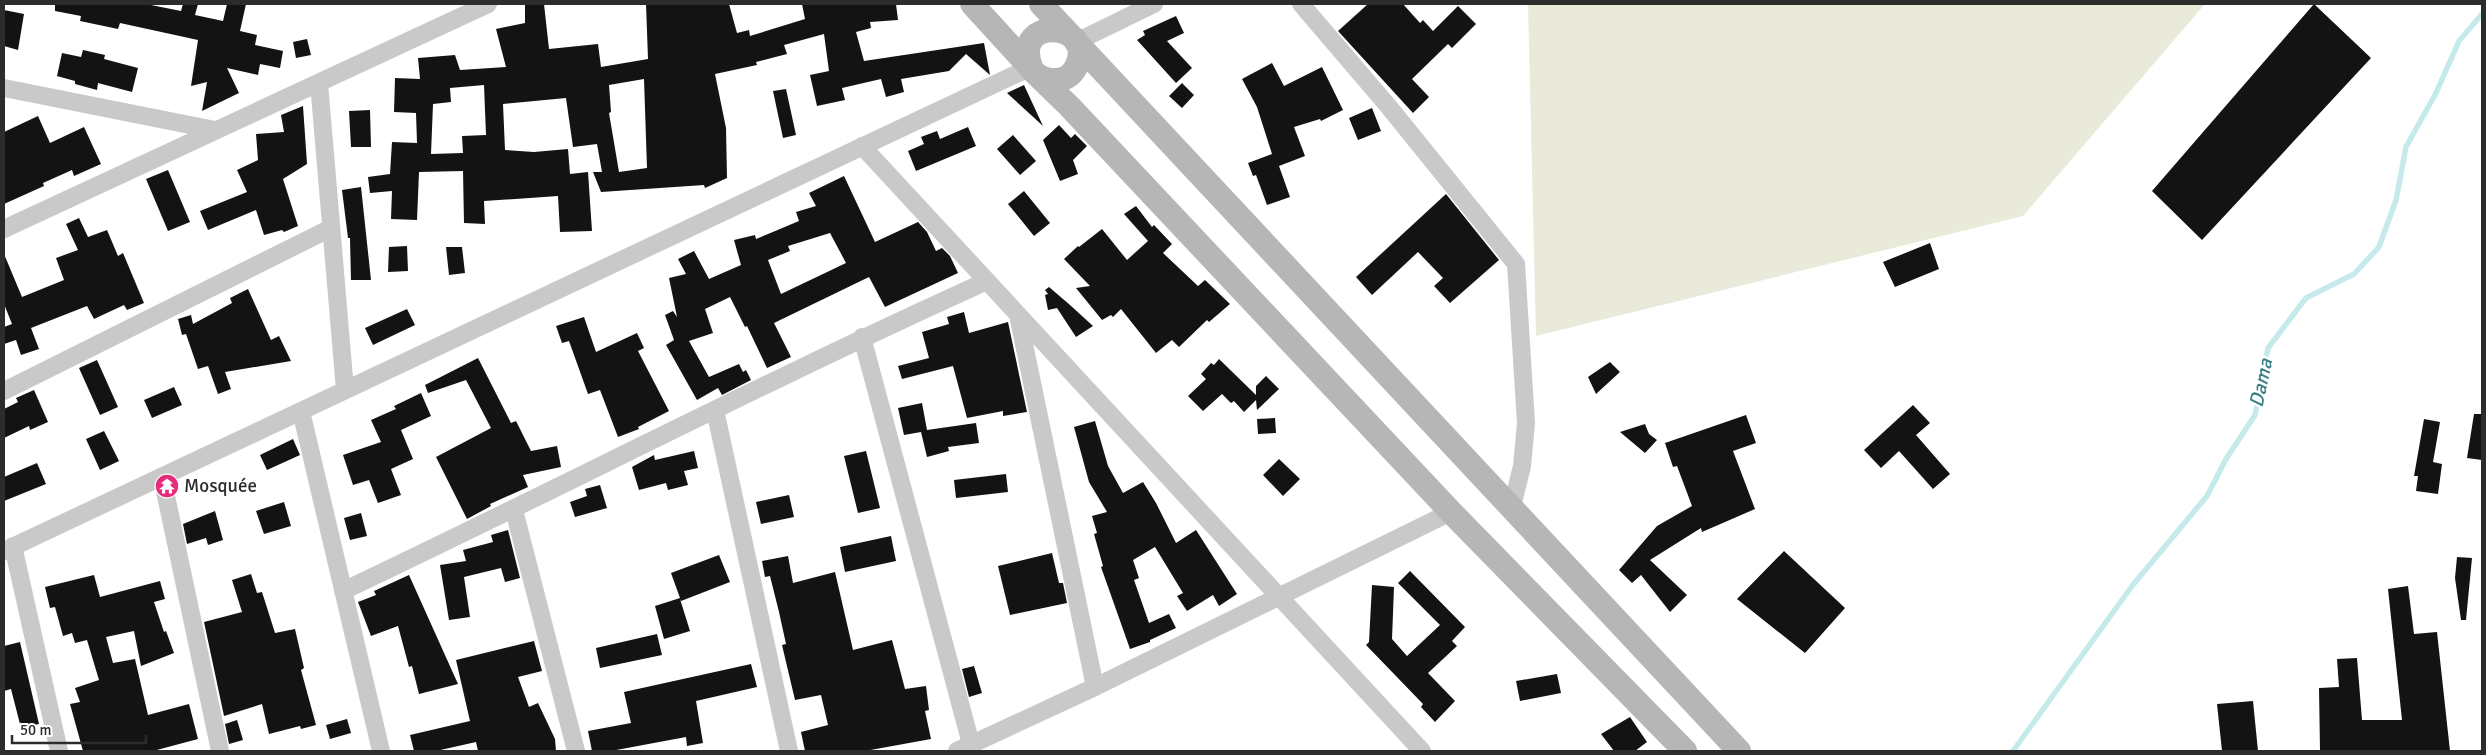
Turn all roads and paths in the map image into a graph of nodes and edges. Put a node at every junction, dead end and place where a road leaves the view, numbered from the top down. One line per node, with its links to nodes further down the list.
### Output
1 (481, 4): 8 (street)
2 (972, 4): 7 (street)
3 (1041, 4): 6 (street)
4 (1154, 4): 6 (street)
5 (1301, 4): 22 (street)
6 (1074, 39): 7 (street); 7 (street); 22 (street)
7 (1033, 71): 11 (street); 24 (street)
8 (319, 83): 10 (street); 12 (street)
9 (4, 88): 10 (street)
10 (215, 130): 13 (street)
11 (862, 146): 14 (street); 17 (street)
12 (331, 228): 17 (street); 18 (street)
13 (4, 229)
14 (987, 281): 15 (street); 16 (street)
15 (1018, 314): 27 (street); 28 (street)
16 (862, 337): 19 (street); 29 (street)
17 (345, 390): 20 (street)
18 (4, 391)
19 (716, 410): 23 (street); 34 (street)
20 (301, 411): 21 (street); 26 (street)
21 (162, 477): 25 (street); 31 (street)
22 (1512, 507): 37 (street)
23 (514, 510): 26 (street); 33 (street)
24 (1451, 512): 27 (street); 36 (street)
25 (9, 549): 30 (street)
26 (343, 591): 32 (street)
27 (1279, 596): 28 (street); 35 (street)
28 (1095, 687): 29 (street)
29 (964, 748)
30 (59, 751)
31 (220, 751)
32 (381, 751)
33 (576, 751)
34 (789, 751)
35 (1422, 751)
36 (1685, 751)
37 (1739, 751)

